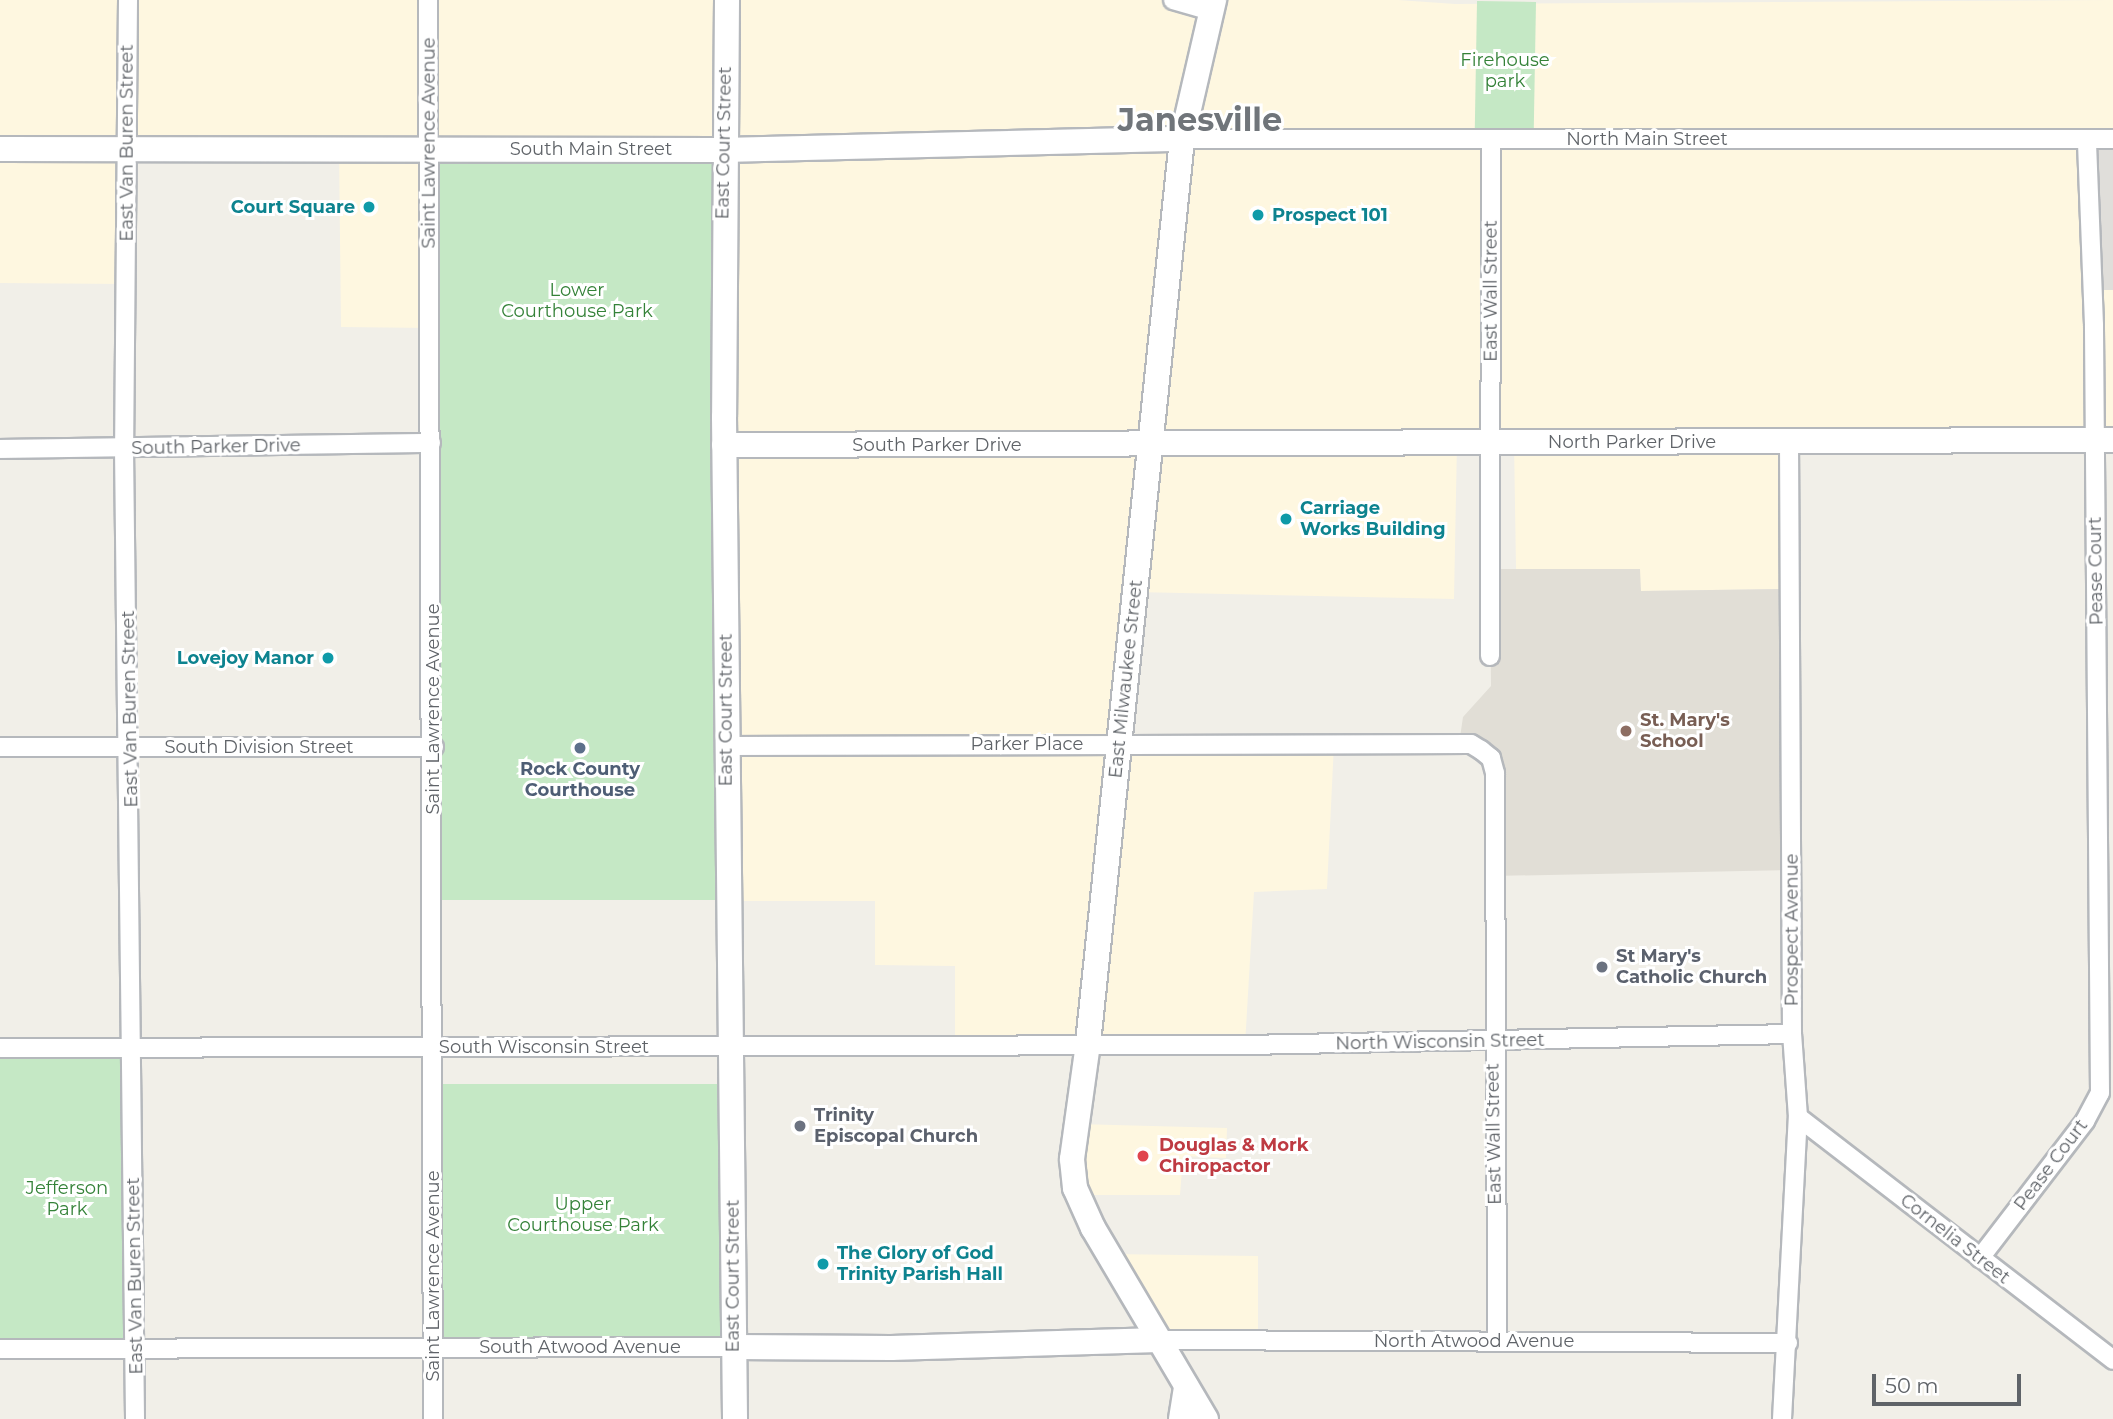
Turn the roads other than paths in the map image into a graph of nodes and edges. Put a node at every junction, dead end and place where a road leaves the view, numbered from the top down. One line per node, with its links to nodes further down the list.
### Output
1 (128, 0): 12 (street, East Van Buren Street)
2 (428, 0): 10 (street, Saint Lawrence Avenue)
3 (727, 0): 13 (main road, East Court Street)
4 (1173, 0): 5 (street)
5 (1212, 6): 6 (main road, East Milwaukee Street)
6 (1182, 139): 7 (street, North Main Street); 13 (main road, South Main Street); 18 (main road, East Milwaukee Street)
7 (1491, 139): 8 (street, North Main Street); 16 (street, East Wall Street)
8 (2087, 139): 9 (street, North Main Street); 14 (street, Pease Court)
9 (2113, 139)
10 (428, 148): 12 (main road, South Main Street); 13 (main road, South Main Street); 17 (street, Saint Lawrence Avenue)
11 (0, 149): 12 (main road, South Main Street)
12 (127, 149): 20 (street, East Van Buren Street)
13 (723, 150): 19 (main road, East Court Street)
14 (2104, 440): 15 (main road, North Parker Drive); 37 (street, Pease Court)
15 (1789, 441): 16 (main road, North Parker Drive); 29 (street, Prospect Avenue)
16 (1489, 442): 18 (main road, North Parker Drive); 22 (street, East Wall Street)
17 (431, 443): 20 (street, South Parker Drive); 25 (street, Saint Lawrence Avenue)
18 (1151, 443): 19 (main road, South Parker Drive); 23 (main road, East Milwaukee Street)
19 (724, 445): 26 (main road, East Court Street)
20 (124, 448): 21 (street, South Parker Drive); 27 (street, East Van Buren Street)
21 (0, 449)
22 (1490, 656)
23 (1119, 744): 26 (street, Parker Place); 28 (street, Parker Place); 31 (main road, East Milwaukee Street)
24 (0, 747): 27 (street, South Division Street)
25 (434, 747): 27 (street, South Division Street); 34 (street, Saint Lawrence Avenue)
26 (726, 747): 32 (main road, East Court Street)
27 (131, 748): 35 (street, East Van Buren Street)
28 (1491, 758): 30 (street, East Wall Street)
29 (1792, 1034): 30 (street, North Wisconsin Street); 36 (street, Prospect Avenue)
30 (1492, 1042): 31 (street, North Wisconsin Street); 39 (street, East Wall Street)
31 (1088, 1043): 32 (street, South Wisconsin Street); 38 (main road, East Milwaukee Street)
32 (731, 1046): 34 (street, South Wisconsin Street); 42 (main road, East Court Street)
33 (0, 1048): 35 (street, South Wisconsin Street)
34 (432, 1048): 35 (street, South Wisconsin Street); 41 (street, Saint Lawrence Avenue)
35 (132, 1050): 44 (street, East Van Buren Street)
36 (1798, 1117): 37 (street, Cornelia Street); 40 (street, Prospect Avenue)
37 (1980, 1258): 45 (street, Cornelia Street)
38 (1159, 1340): 39 (street, North Atwood Avenue); 42 (main road, South Atwood Avenue); 46 (main road, East Milwaukee Street)
39 (1497, 1341): 40 (street, North Atwood Avenue)
40 (1788, 1343): 52 (street, Prospect Avenue)
41 (432, 1347): 42 (street, South Atwood Avenue); 44 (street, South Atwood Avenue); 48 (street, Saint Lawrence Avenue)
42 (733, 1347): 49 (main road, East Court Street)
43 (0, 1349): 44 (street, South Atwood Avenue)
44 (136, 1349): 47 (street, East Van Buren Street)
45 (2113, 1360)
46 (1186, 1385): 50 (main road); 51 (main road, East Milwaukee Street)
47 (135, 1419)
48 (433, 1419)
49 (735, 1419)
50 (1181, 1419)
51 (1206, 1419)
52 (1782, 1419)

